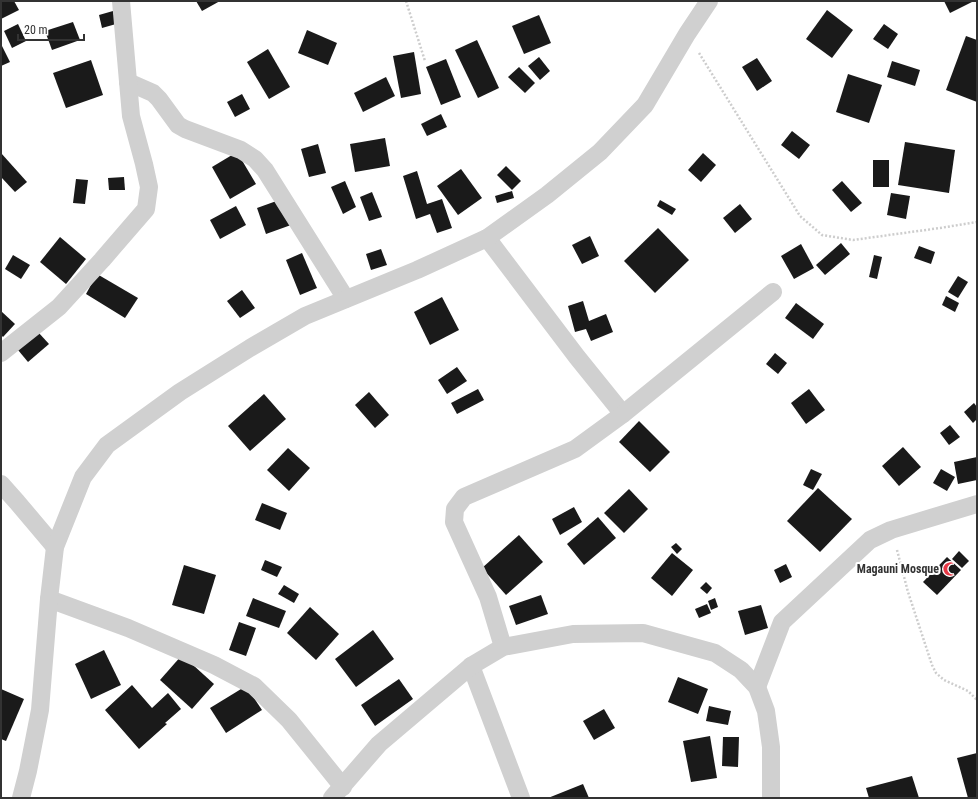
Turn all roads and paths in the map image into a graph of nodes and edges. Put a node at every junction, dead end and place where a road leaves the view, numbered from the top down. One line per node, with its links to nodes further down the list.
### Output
1 (121, 1): 6 (street)
2 (406, 1): 5 (path)
3 (709, 1): 4 (street)
4 (687, 34): 7 (path); 8 (street)
5 (425, 61)
6 (128, 82): 10 (street); 11 (street)
7 (977, 222)
8 (487, 238): 10 (street); 12 (street)
9 (773, 292): 12 (street)
10 (346, 299): 16 (street)
11 (1, 353)
12 (623, 414): 18 (street)
13 (1, 484): 16 (street)
14 (977, 504): 15 (street)
15 (891, 530): 20 (street); 21 (path)
16 (55, 547): 17 (street)
17 (49, 599): 22 (street); 23 (street)
18 (503, 647): 19 (street); 20 (street)
19 (470, 666): 22 (street); 24 (street)
20 (758, 687): 25 (street)
21 (977, 700)
22 (337, 792)
23 (21, 798)
24 (521, 798)
25 (771, 798)

